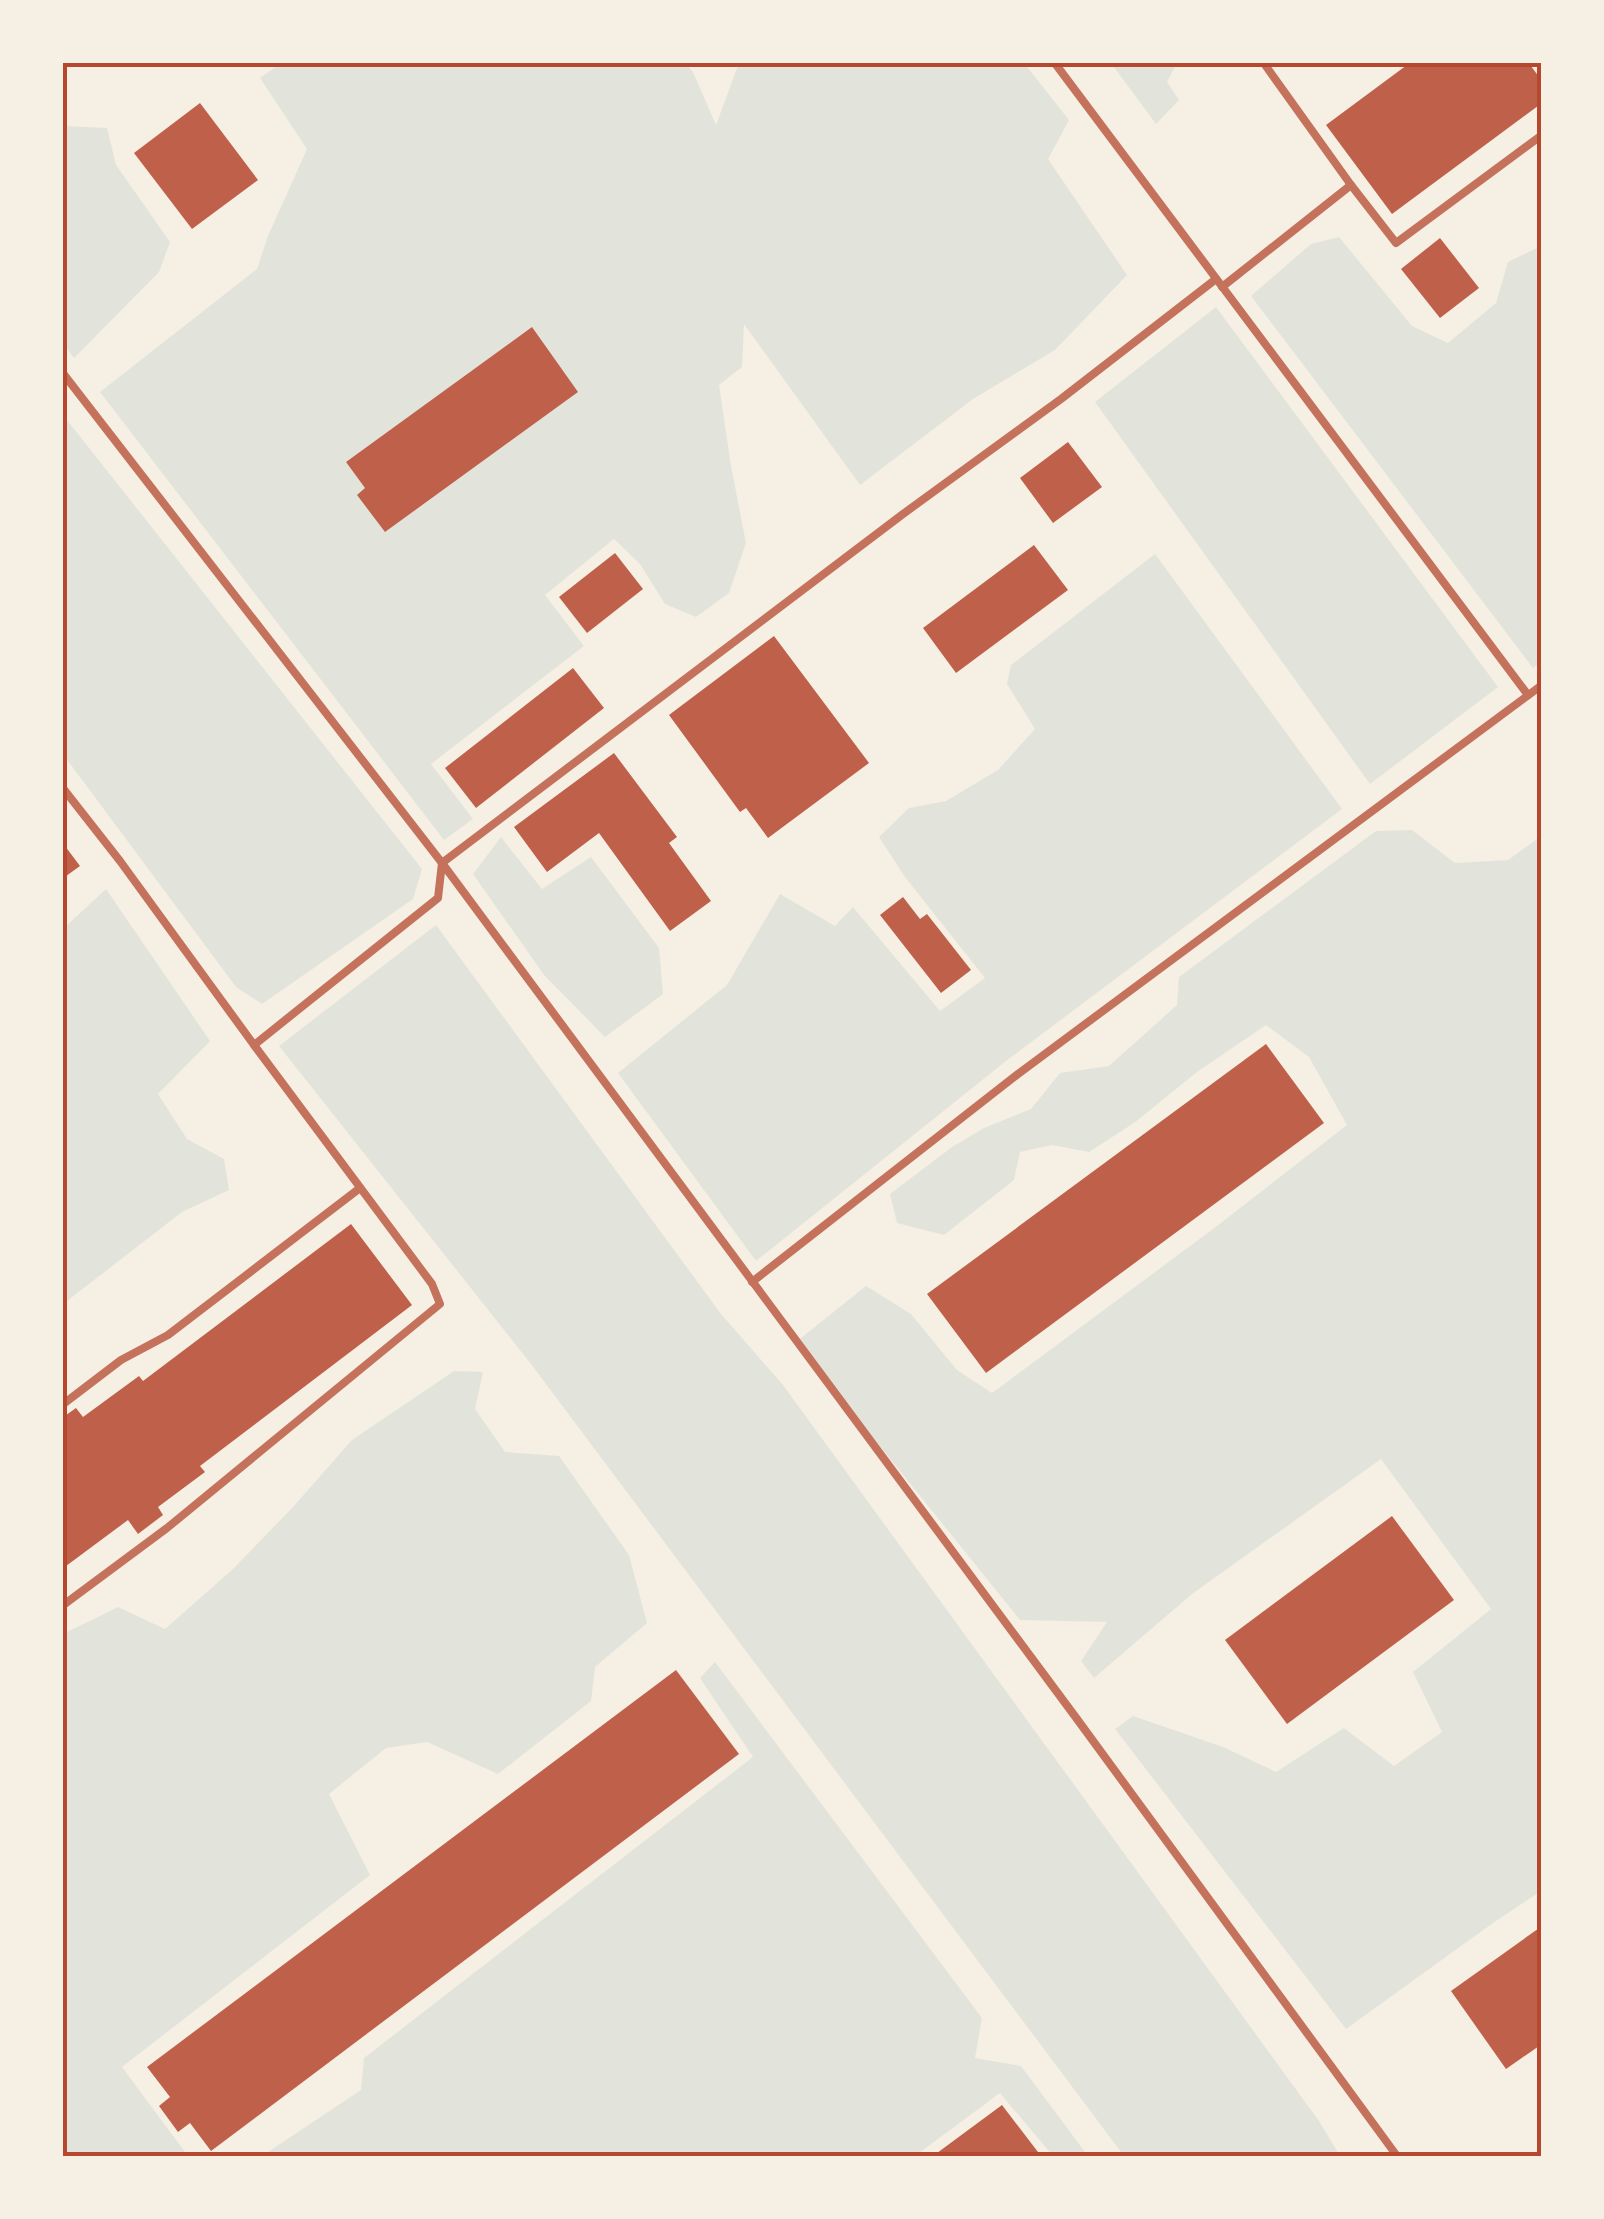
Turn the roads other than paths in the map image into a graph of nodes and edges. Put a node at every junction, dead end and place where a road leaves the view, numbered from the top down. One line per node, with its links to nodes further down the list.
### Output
1 (1054, 62): 5 (lane)
2 (1262, 62): 4 (lane)
3 (1542, 135): 4 (lane)
4 (1351, 185): 5 (lane)
5 (1219, 283): 8 (lane); 10 (lane)
6 (62, 372): 10 (lane)
7 (1542, 685): 8 (lane)
8 (1528, 695): 13 (lane)
9 (62, 787): 11 (lane)
10 (442, 864): 11 (lane); 13 (lane)
11 (254, 1045): 12 (lane)
12 (360, 1188): 14 (lane); 15 (lane)
13 (752, 1282): 16 (lane)
14 (62, 1405)
15 (62, 1606)
16 (1396, 2156)

